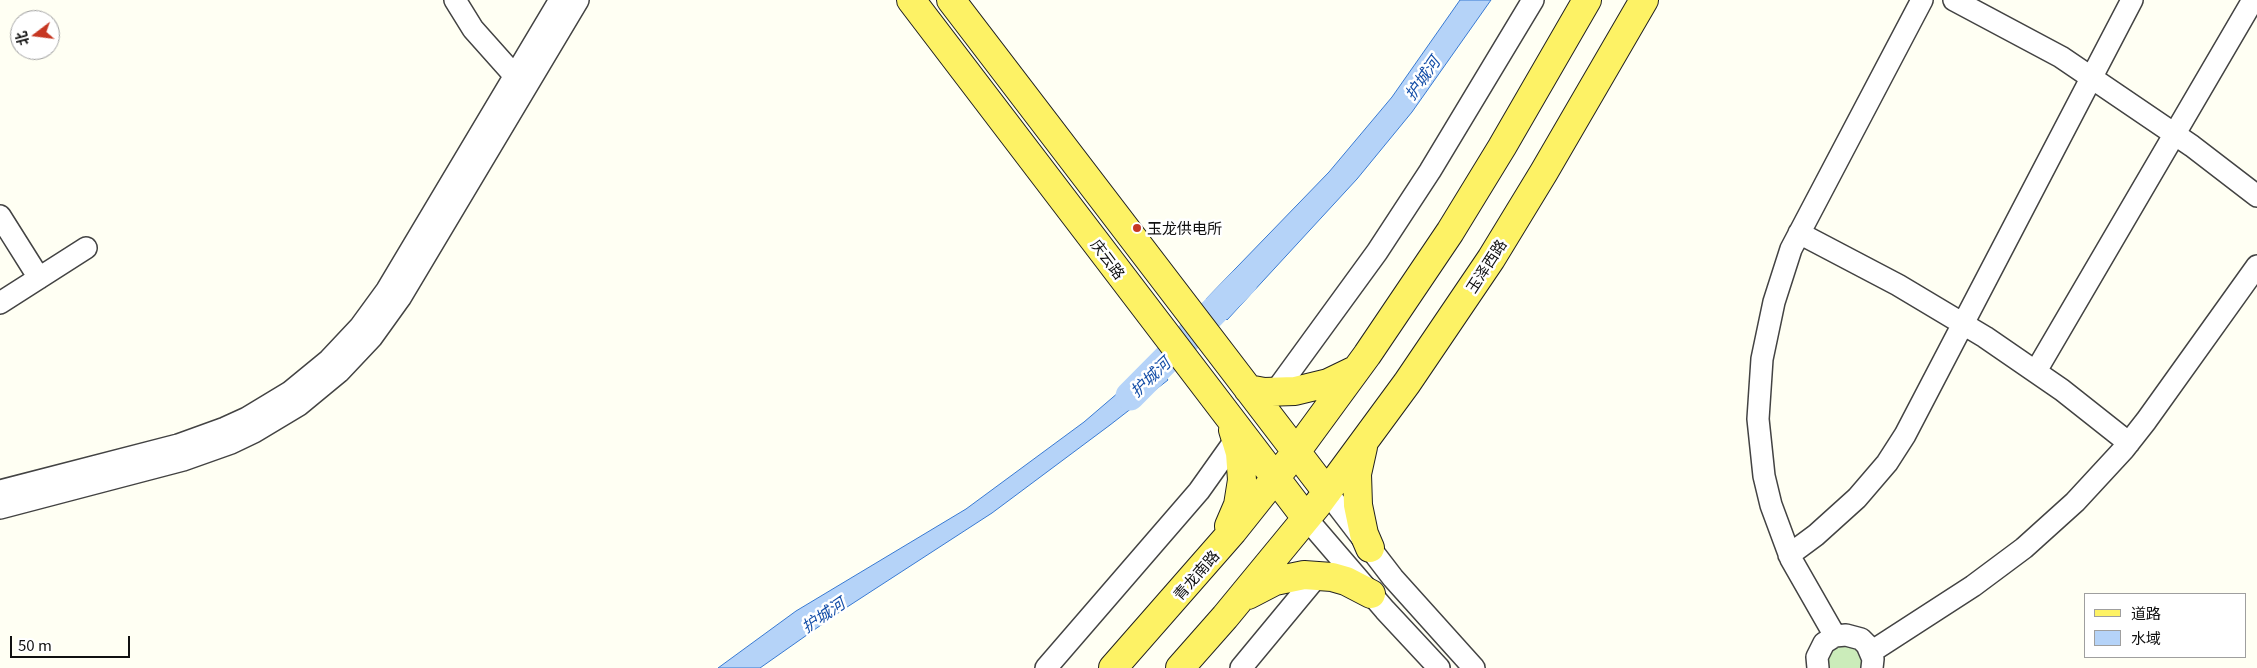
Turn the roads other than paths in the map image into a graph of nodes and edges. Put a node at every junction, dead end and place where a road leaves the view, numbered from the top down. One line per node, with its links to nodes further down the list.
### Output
1 (455, 0): 13 (street)
2 (560, 0): 13 (street)
3 (578, 0): 35 (street)
4 (911, 0): 27 (main road, 庆云路)
5 (951, 0): 26 (main road)
6 (1533, 0): 26 (street)
7 (1588, 0): 24 (main road)
8 (1644, 0): 29 (main road, 玉泽西路)
9 (1922, 0): 18 (street)
10 (1954, 0): 14 (street)
11 (2132, 0): 14 (street)
12 (2253, 0): 15 (street)
13 (514, 75): 33 (street)
14 (2091, 79): 15 (street); 23 (street)
15 (2174, 134): 16 (street); 25 (street)
16 (2257, 196)
17 (0, 216): 21 (street)
18 (1799, 233): 23 (street); 39 (street)
19 (86, 248): 21 (street)
20 (2257, 266): 30 (street)
21 (39, 278): 22 (street)
22 (0, 303)
23 (1964, 323): 25 (street); 39 (street)
24 (1358, 368): 26 (main road); 31 (main road)
25 (2036, 372): 30 (street)
26 (1262, 391): 31 (main road)
27 (1225, 412): 28 (main road); 32 (main road, 庆云路)
28 (1236, 439): 38 (main road); 45 (street)
29 (1363, 444): 34 (main road, 玉泽西路); 37 (main road)
30 (2129, 444): 44 (street)
31 (1296, 452): 32 (main road); 34 (main road)
32 (1276, 478): 36 (main road, 庆云路); 38 (main road, 青龙南路)
33 (0, 491)
34 (1327, 492): 36 (main road, 玉泽西路); 37 (street)
35 (0, 508)
36 (1306, 518): 41 (street); 42 (main road)
37 (1370, 548): 50 (street)
38 (1216, 551): 46 (main road, 青龙南路)
39 (1789, 555): 43 (street)
40 (1318, 575): 41 (main road); 42 (main road); 48 (street)
41 (1371, 594): 49 (street)
42 (1225, 617): 47 (main road)
43 (1835, 636): 44 (street); 51 (street)
44 (1871, 660)
45 (1046, 668)
46 (1113, 668)
47 (1180, 668)
48 (1241, 668)
49 (1439, 668)
50 (1474, 668)
51 (1818, 668)

